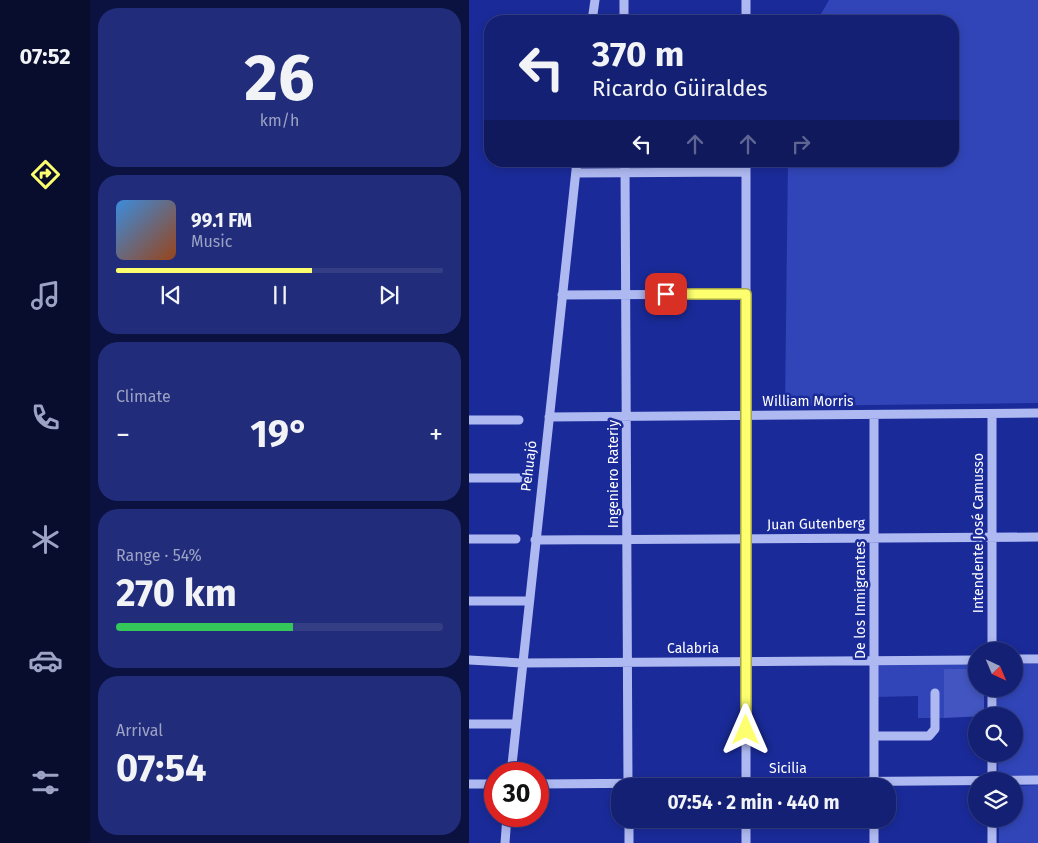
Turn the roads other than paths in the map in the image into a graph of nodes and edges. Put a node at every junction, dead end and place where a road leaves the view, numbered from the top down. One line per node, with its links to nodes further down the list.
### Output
1 (595, 0): 4 (street)
2 (624, 0): 5 (street)
3 (745, 0): 6 (street)
4 (593, 15)
5 (624, 15)
6 (746, 15)
7 (576, 167): 10 (street, Pehuajó)
8 (625, 167): 11 (street, Ingeniero Rateriy)
9 (746, 167): 12 (street)
10 (576, 172): 11 (street); 15 (street, Pehuajó)
11 (625, 172): 12 (street); 13 (street, Ingeniero Rateriy)
12 (746, 172): 14 (street)
13 (626, 294): 14 (street); 15 (street); 19 (street, Ingeniero Rateriy)
14 (746, 294): 20 (street)
15 (562, 295): 21 (street, Pehuajó)
16 (992, 414): 17 (street, William Morris); 18 (street, William Morris); 28 (street, Intendente José Camusso)
17 (1038, 414)
18 (874, 415): 20 (street, William Morris); 27 (street, De los Inmigrantes)
19 (627, 416): 20 (street, William Morris); 21 (street, William Morris); 32 (street, Ingeniero Rateriy)
20 (746, 416): 29 (street)
21 (549, 417): 33 (street, Pehuajó)
22 (469, 420): 23 (street)
23 (519, 420)
24 (469, 478): 25 (street)
25 (520, 478)
26 (1038, 536): 28 (street, Juan Gutenberg)
27 (874, 537): 28 (street, Juan Gutenberg); 29 (street, Juan Gutenberg); 40 (street, De los Inmigrantes)
28 (992, 537): 36 (street, Intendente José Camusso)
29 (746, 538): 32 (street, Juan Gutenberg); 42 (street)
30 (469, 539): 31 (street)
31 (516, 539)
32 (627, 539): 33 (street, Juan Gutenberg); 43 (street, Ingeniero Rateriy)
33 (535, 540): 35 (street, Pehuajó)
34 (469, 601): 35 (street)
35 (528, 601): 44 (street, Pehuajó)
36 (992, 642)
37 (1023, 659): 38 (street)
38 (1038, 659)
39 (469, 660): 44 (street, Calabria)
40 (873, 660): 41 (street, Calabria); 42 (street, Calabria); 48 (street, De los Inmigrantes)
41 (968, 660)
42 (746, 661): 43 (street, Calabria); 51 (street)
43 (628, 662): 44 (street, Calabria); 50 (street, Ingeniero Rateriy)
44 (522, 663): 47 (street, Pehuajó)
45 (935, 693): 48 (street)
46 (469, 724): 47 (street)
47 (516, 724): 49 (street, Pehuajó)
48 (874, 736): 52 (street, De los Inmigrantes)
49 (512, 762)
50 (629, 778)
51 (746, 778)
52 (874, 778)
53 (1023, 780): 54 (street, Sicilia)
54 (1038, 780)
55 (968, 782): 56 (street, Sicilia)
56 (896, 783)
57 (469, 784): 58 (street)
58 (484, 784)
59 (549, 784): 60 (street, Sicilia)
60 (611, 785)
61 (506, 827): 66 (street)
62 (992, 827): 70 (street)
63 (629, 828): 67 (street)
64 (746, 828): 68 (street)
65 (874, 828): 69 (street)
66 (505, 843)
67 (629, 843)
68 (746, 843)
69 (874, 843)
70 (992, 843)

